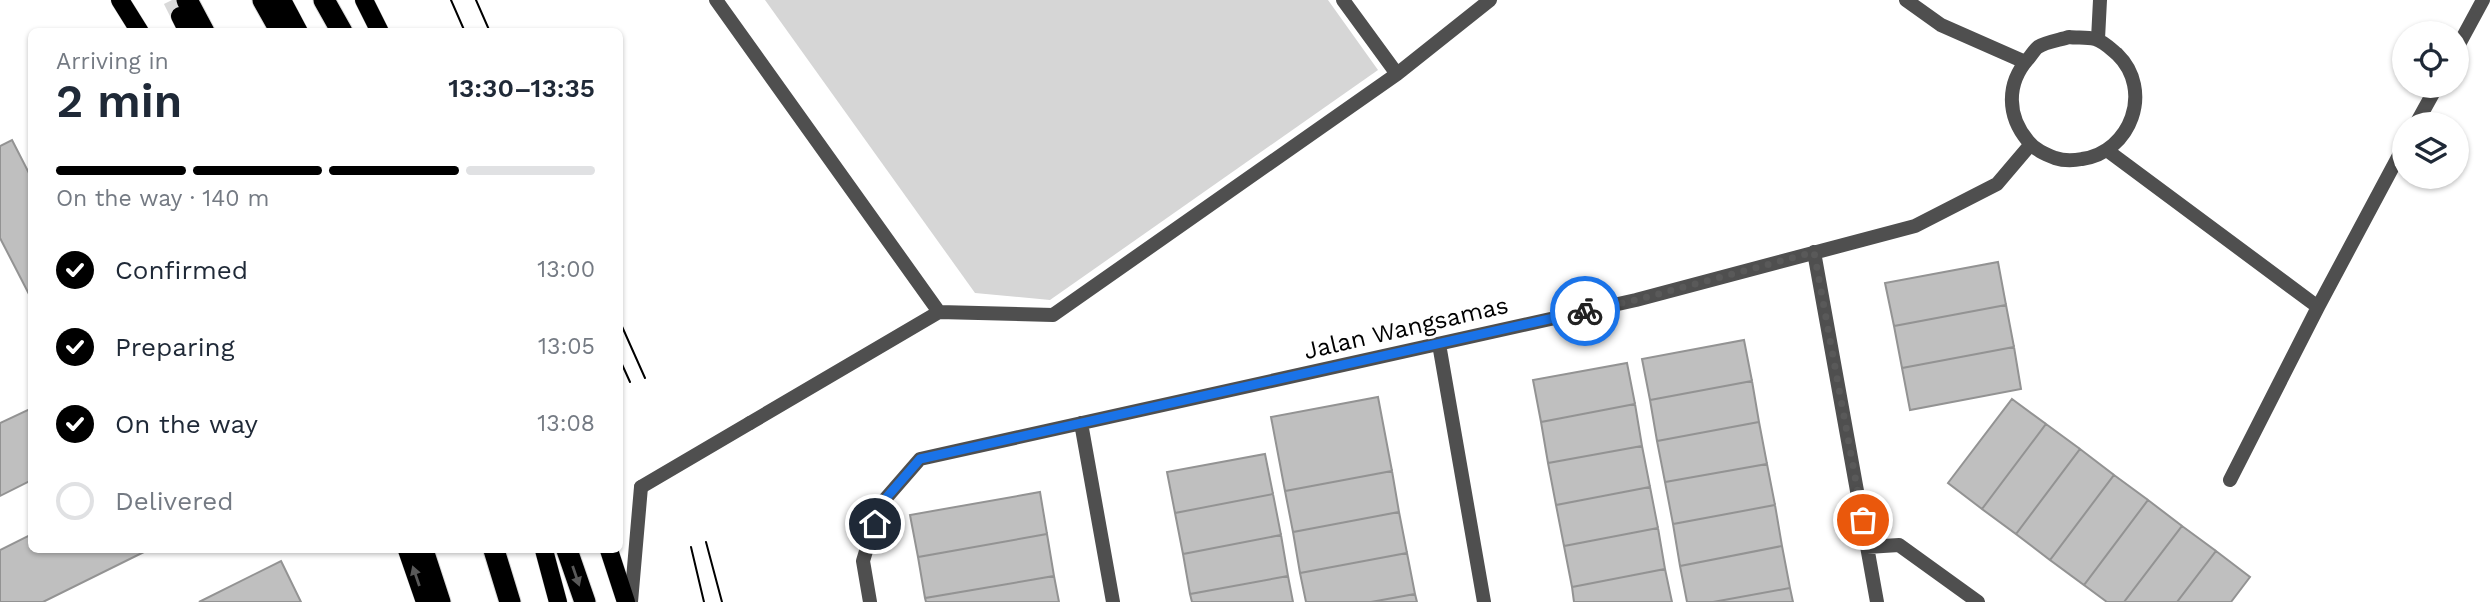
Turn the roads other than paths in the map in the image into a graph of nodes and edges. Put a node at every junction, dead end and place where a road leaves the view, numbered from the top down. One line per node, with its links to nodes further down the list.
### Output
1 (120, 0): 14 (main road)
2 (263, 0): 16 (highway)
3 (282, 0): 17 (main road)
4 (324, 0): 18 (highway)
5 (364, 0): 19 (main road)
6 (716, 0): 28 (street)
7 (1343, 0): 22 (street)
8 (1490, 0): 22 (street)
9 (1906, 0): 21 (street)
10 (2100, 0): 20 (street)
11 (2483, 0): 13 (street)
12 (185, 16): 15 (highway)
13 (2469, 26)
14 (138, 28)
15 (199, 28)
16 (279, 28)
17 (297, 28)
18 (340, 28)
19 (378, 28)
20 (2098, 39): 21 (street); 24 (street)
21 (2025, 62): 23 (street)
22 (1397, 74): 28 (street)
23 (2031, 145): 24 (street); 26 (street, Jalan Wangsamas)
24 (2108, 151): 27 (street)
25 (2392, 168): 27 (street)
26 (1814, 252): 29 (street, Jalan Wangsamas); 32 (street)
27 (2318, 307): 31 (street)
28 (939, 312): 45 (street, bridge)
29 (1438, 344): 30 (street, Jalan Wangsamas); 48 (street)
30 (1081, 423): 46 (street, Jalan Wangsamas); 47 (street)
31 (2230, 480)
32 (1867, 547): 49 (street); 50 (street)
33 (408, 553): 39 (main road, one-way to 33)
34 (424, 553): 40 (highway)
35 (495, 553): 41 (highway)
36 (545, 553): 42 (main road)
37 (568, 553): 43 (highway, one-way to 43)
38 (610, 553): 44 (main road)
39 (425, 602)
40 (440, 602)
41 (510, 602)
42 (558, 602)
43 (585, 602)
44 (626, 602)
45 (631, 602)
46 (870, 602)
47 (1113, 602)
48 (1484, 602)
49 (1877, 602)
50 (1978, 602)

